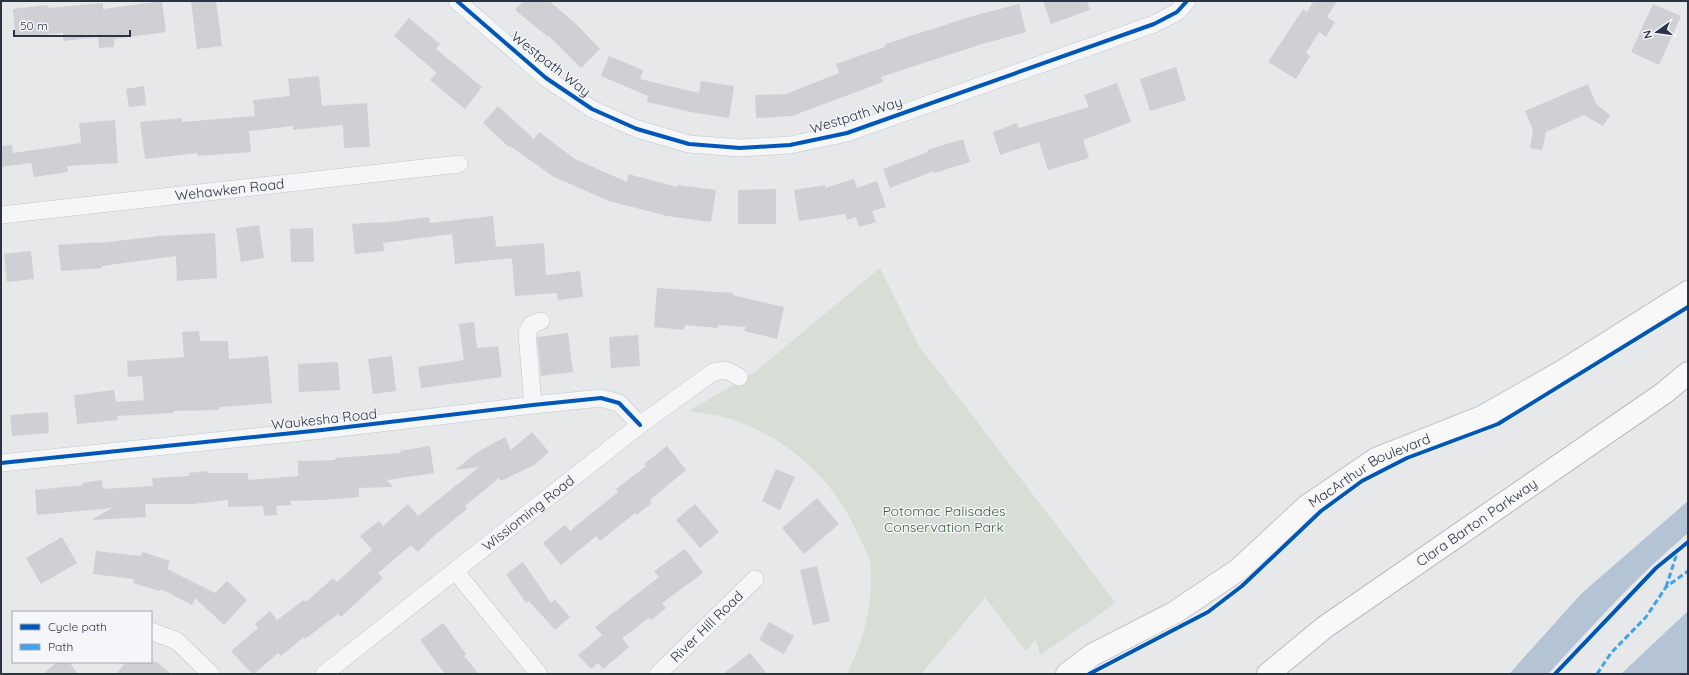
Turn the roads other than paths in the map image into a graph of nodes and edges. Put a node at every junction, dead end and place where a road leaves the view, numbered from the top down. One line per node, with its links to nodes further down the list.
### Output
1 (457, 1): 2 (street, Westpath Way)
2 (1187, 1)
3 (459, 164): 4 (street, Wehawken Road)
4 (1, 215)
5 (1688, 292): 19 (main road, MacArthur Boulevard)
6 (541, 321): 9 (street)
7 (1688, 373): 20 (main road, Clara Barton Parkway)
8 (739, 377): 10 (street, Wissioming Road)
9 (533, 405): 10 (street, Waukesha Road); 11 (street, Waukesha Road)
10 (640, 425): 12 (street, Wissioming Road)
11 (1, 463)
12 (456, 572): 16 (street, Wissioming Road); 17 (street)
13 (756, 579): 18 (street, River Hill Road)
14 (152, 631): 15 (street)
15 (211, 674)
16 (324, 674)
17 (539, 674)
18 (658, 674)
19 (1067, 674)
20 (1268, 674)

